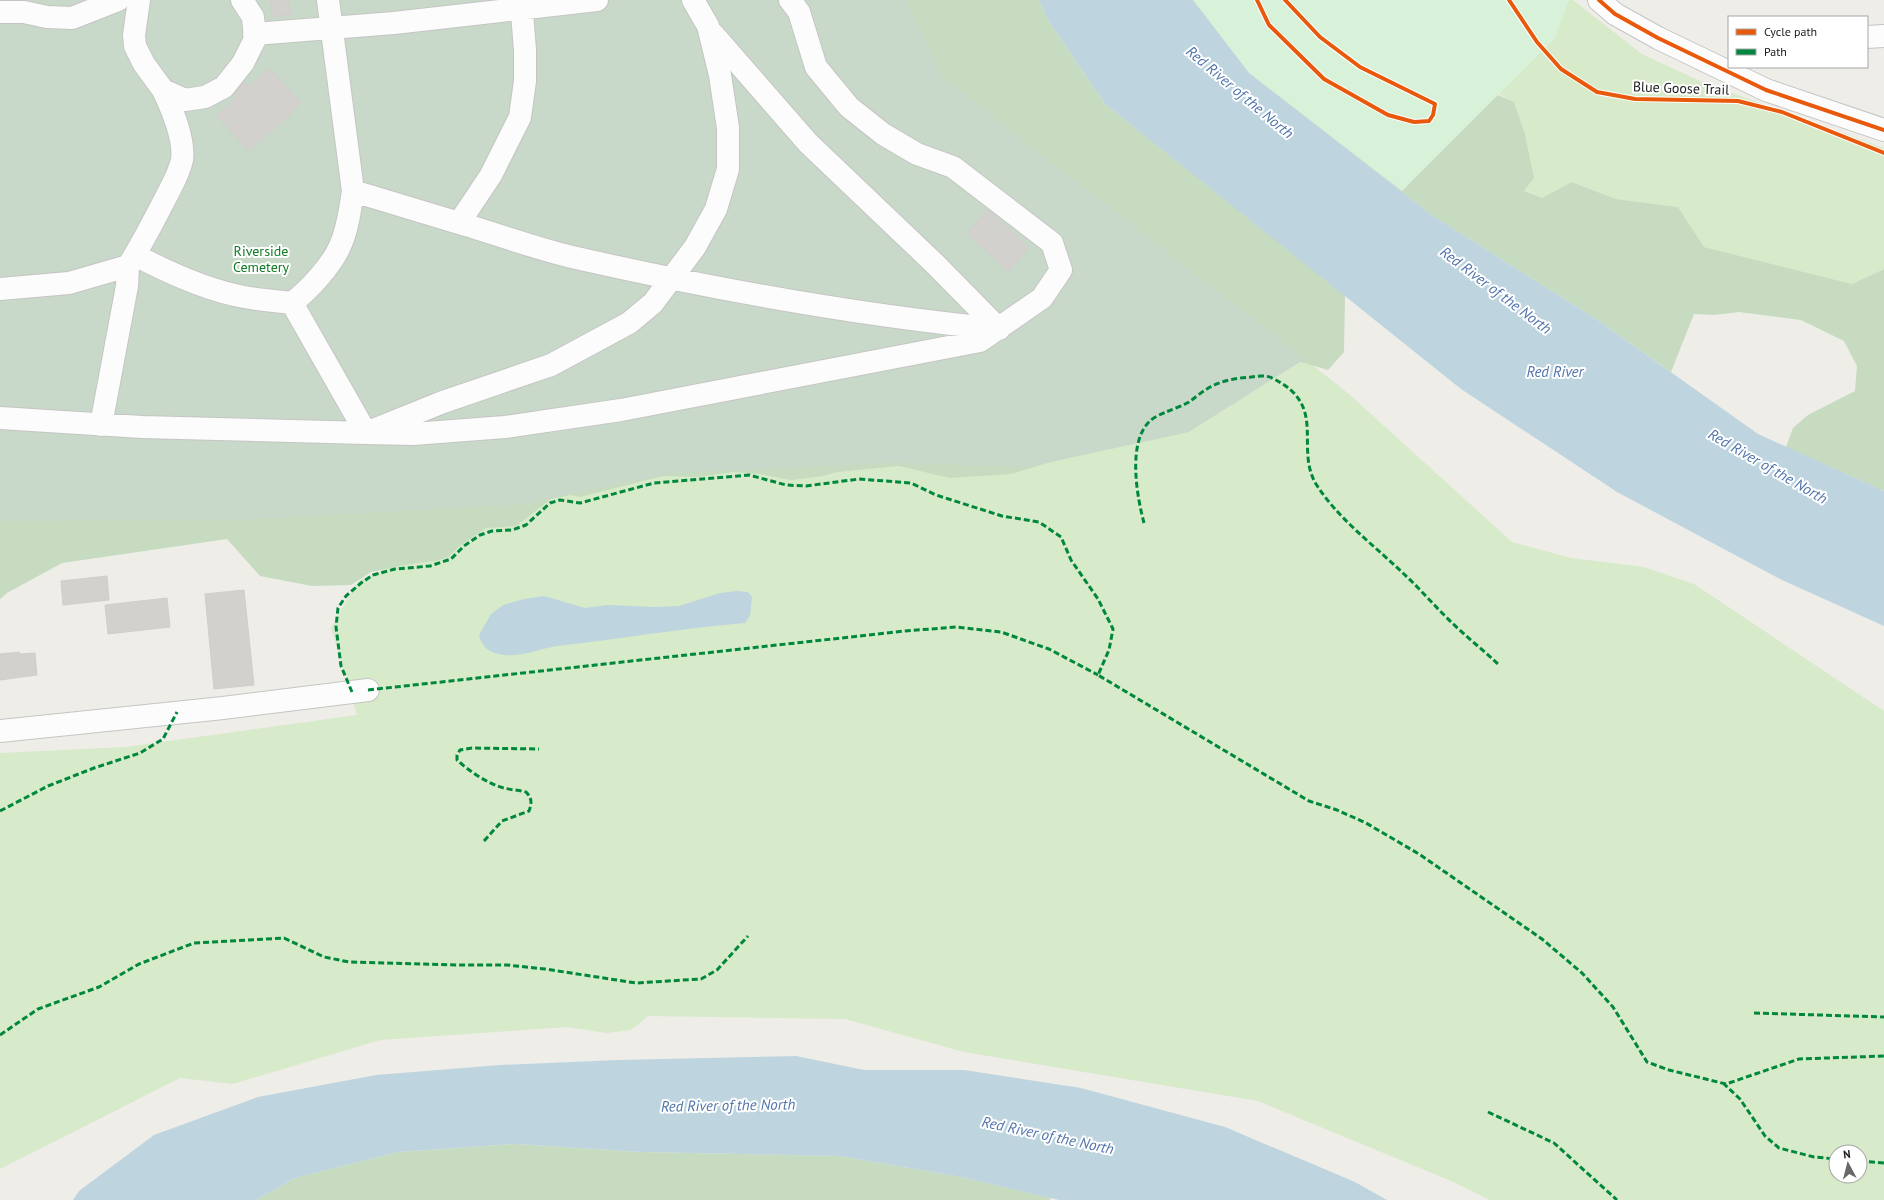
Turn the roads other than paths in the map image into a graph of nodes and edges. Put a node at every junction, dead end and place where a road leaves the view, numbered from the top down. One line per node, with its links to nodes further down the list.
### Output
1 (118, 0): 10 (street)
2 (139, 0): 18 (street)
3 (242, 0): 13 (street)
4 (328, 0): 12 (street)
5 (597, 0): 9 (street)
6 (693, 0): 11 (street)
7 (790, 0): 26 (street)
8 (1599, 0): 17 (street)
9 (522, 4): 12 (street); 21 (street)
10 (0, 12)
11 (708, 26): 23 (street); 26 (street)
12 (332, 28): 13 (street); 20 (street)
13 (254, 34): 18 (street)
14 (1884, 36): 15 (street)
15 (1868, 37)
16 (1728, 54): 17 (street)
17 (1704, 60): 19 (street)
18 (163, 90): 22 (street)
19 (1884, 130)
20 (353, 191): 21 (street); 25 (street)
21 (459, 223): 23 (street)
22 (132, 260): 24 (street); 25 (street); 28 (street)
23 (673, 278): 26 (street); 29 (street)
24 (0, 289)
25 (292, 303): 29 (street)
26 (999, 329): 29 (street)
27 (0, 418): 28 (street)
28 (101, 425): 29 (street)
29 (366, 433)
30 (368, 690): 31 (street)
31 (0, 731)

